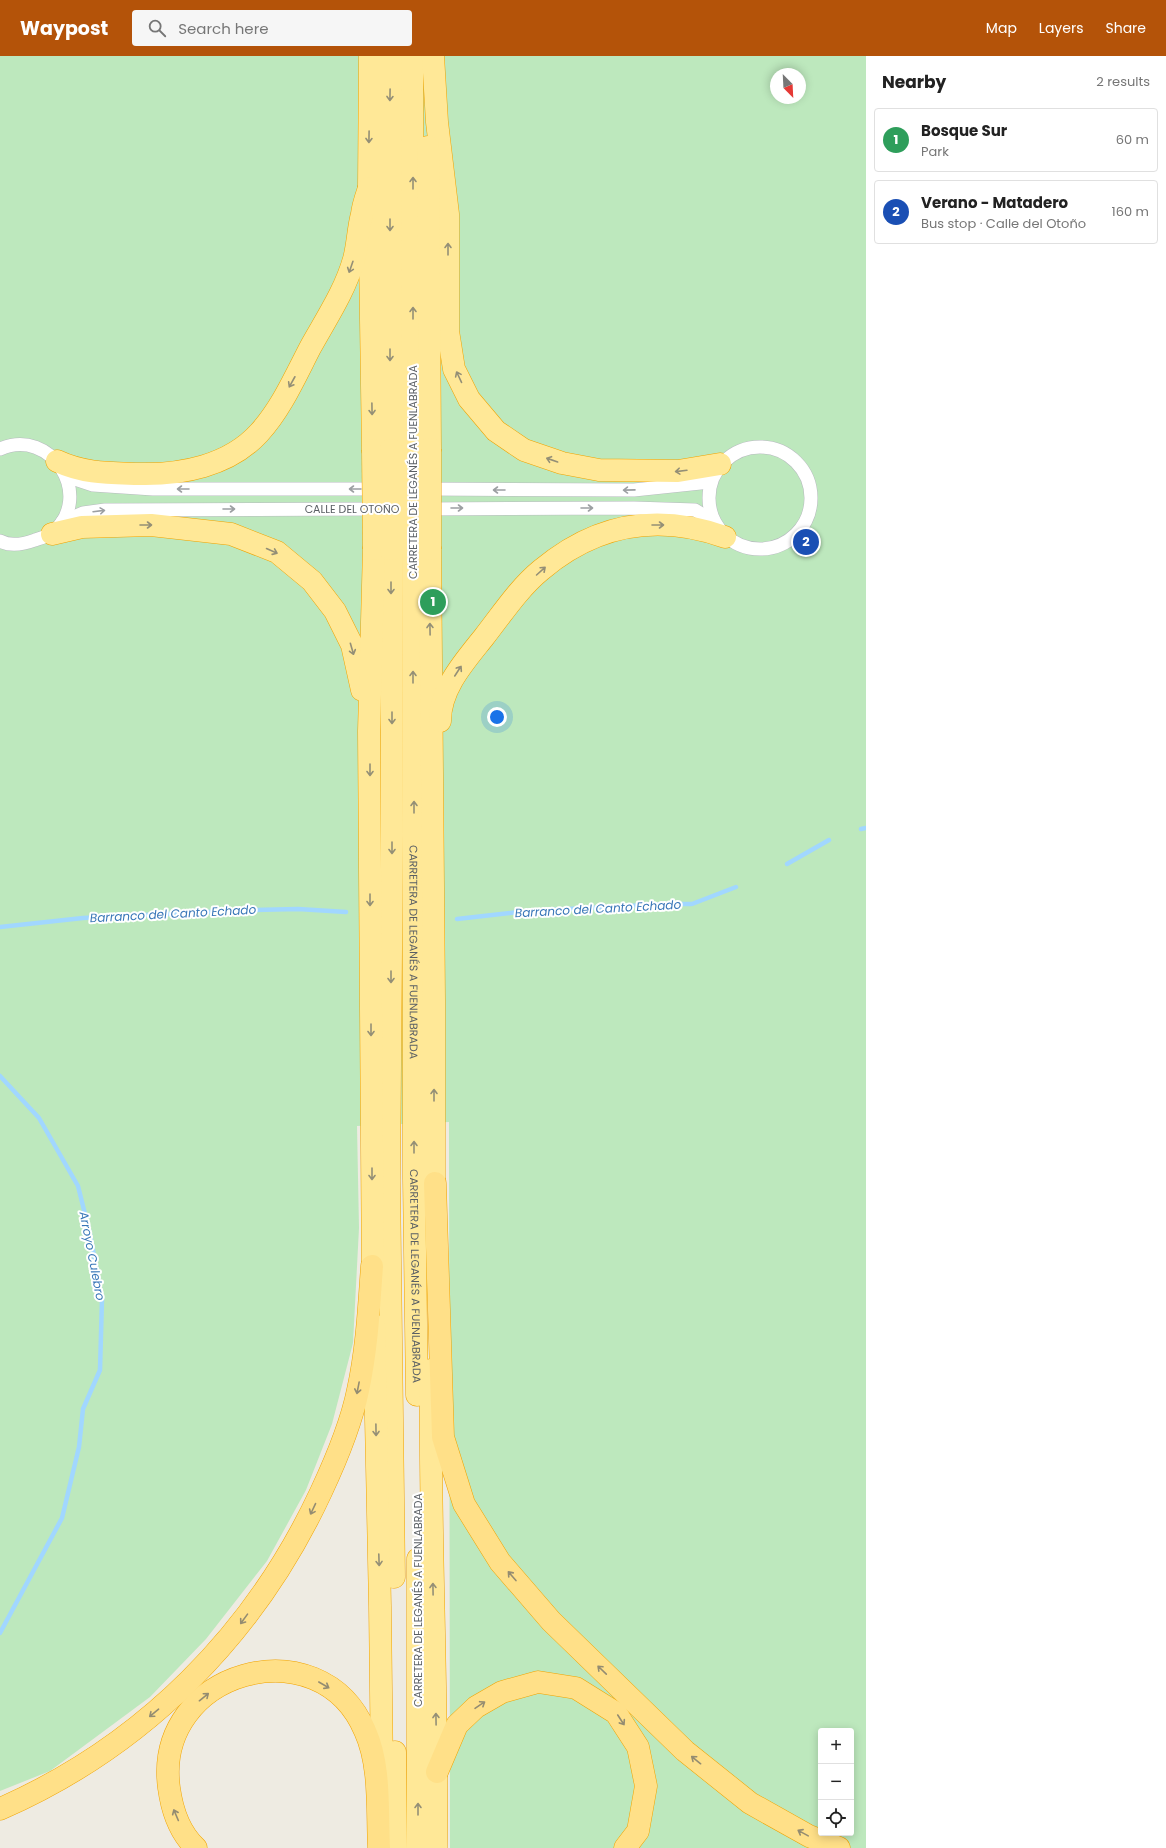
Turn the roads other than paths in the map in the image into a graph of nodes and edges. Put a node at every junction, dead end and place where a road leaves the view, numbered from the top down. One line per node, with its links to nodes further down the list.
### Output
1 (370, 56): 5 (highway, one-way to 5)
2 (390, 56): 8 (highway, one-way to 8)
3 (412, 56): 7 (highway, CARRETERA DE LEGANÉS A FUENLABRADA, one-way to 3)
4 (431, 56): 7 (highway); 10 (highway, one-way to 4)
5 (369, 188): 8 (highway, one-way to 8); 9 (highway, one-way to 9)
6 (0, 449): 9 (street, CALLE DEL OTOÑO)
7 (421, 449): 15 (highway, bridge)
8 (382, 450): 14 (highway, CARRETERA DE LEGANÉS A FUENLABRADA, bridge)
9 (62, 468): 10 (street, CALLE DEL OTOÑO, one-way to 9); 11 (street)
10 (715, 473): 12 (street); 12 (street)
11 (57, 528): 12 (street, CALLE DEL OTOÑO, one-way to 12); 13 (street, CALLE DEL OTOÑO); 16 (highway, one-way to 16)
12 (719, 529): 17 (highway, one-way to 12)
13 (0, 541)
14 (382, 549): 16 (highway); 24 (highway, CARRETERA DE LEGANÉS A FUENLABRADA, one-way to 24)
15 (421, 549): 17 (highway, one-way to 15); 25 (highway, CARRETERA DE LEGANÉS A FUENLABRADA, one-way to 15)
16 (370, 731): 19 (highway, one-way to 19)
17 (434, 1000): 18 (highway, one-way to 17)
18 (434, 1183): 20 (highway, one-way to 18); 28 (highway, one-way to 18)
19 (372, 1266): 21 (highway, one-way to 21); 23 (highway, one-way to 23)
20 (437, 1772): 26 (highway); 27 (highway, one-way to 27)
21 (0, 1808)
22 (196, 1848): 23 (highway, one-way to 23)
23 (379, 1848)
24 (396, 1848)
25 (418, 1848)
26 (436, 1848)
27 (625, 1848)
28 (839, 1848)

